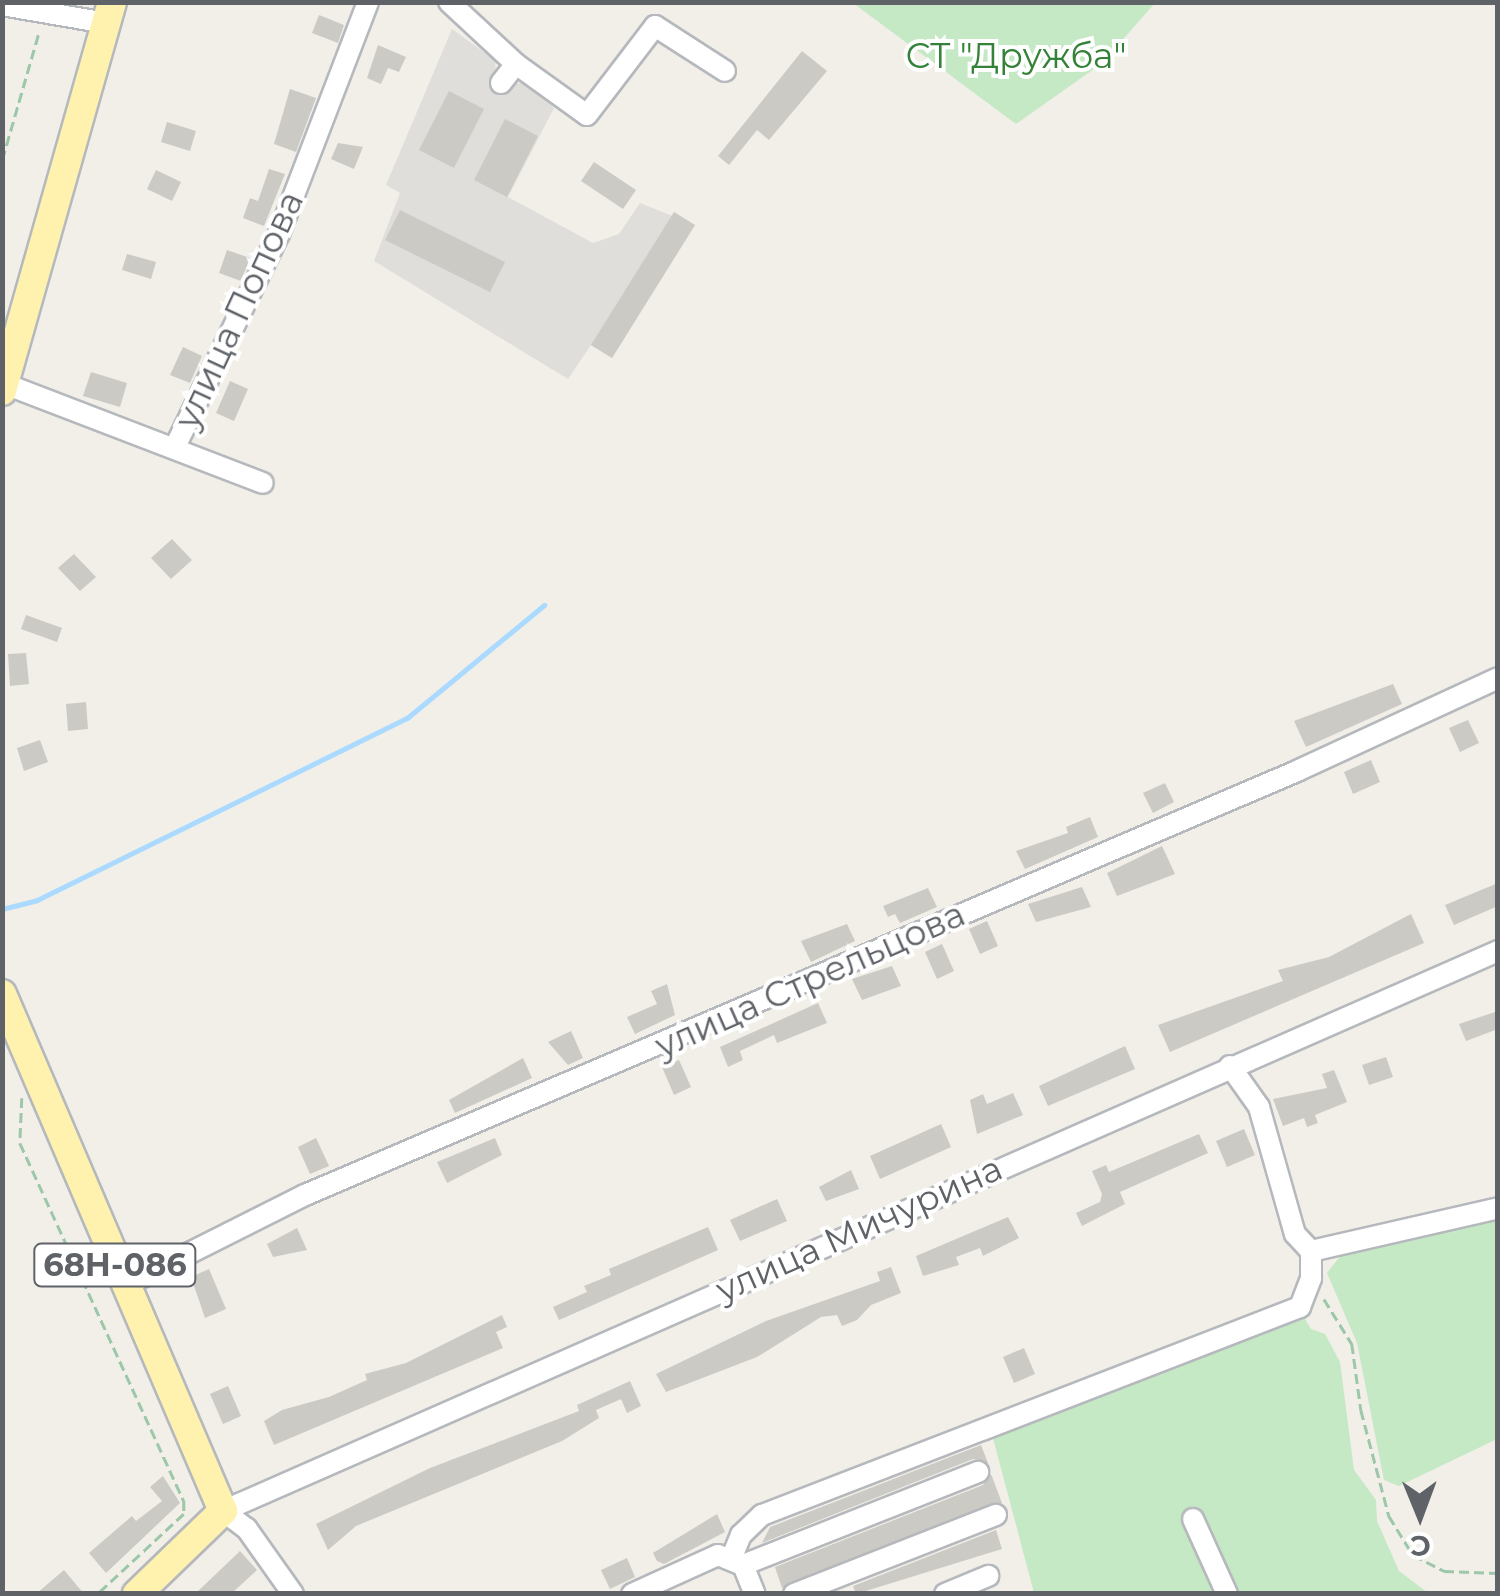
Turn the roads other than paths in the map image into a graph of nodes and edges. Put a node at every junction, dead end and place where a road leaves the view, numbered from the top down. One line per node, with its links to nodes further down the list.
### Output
1 (368, 2): 9 (street, улица Попова)
2 (449, 2): 5 (street)
3 (2, 5): 4 (street)
4 (109, 13): 8 (main road)
5 (516, 64): 6 (street); 7 (street)
6 (725, 72)
7 (501, 83)
8 (4, 387): 9 (street, улица Попова)
9 (175, 447): 10 (street)
10 (263, 483)
11 (1498, 678): 17 (street, улица Стрельцова)
12 (1498, 951): 14 (street, улица Мичурина)
13 (7, 1005): 17 (main road, 68Н-086)
14 (1230, 1066): 16 (street); 19 (street, улица Мичурина)
15 (1498, 1208): 16 (street)
16 (1311, 1251): 22 (street)
17 (124, 1286): 19 (main road, 68Н-086)
18 (978, 1472): 22 (street)
19 (222, 1511): 24 (main road); 25 (street)
20 (996, 1515): 28 (street)
21 (1194, 1519): 30 (street)
22 (738, 1561): 26 (street); 27 (street)
23 (988, 1576): 29 (street)
24 (137, 1594)
25 (293, 1594)
26 (632, 1594)
27 (755, 1594)
28 (794, 1594)
29 (945, 1594)
30 (1228, 1594)

